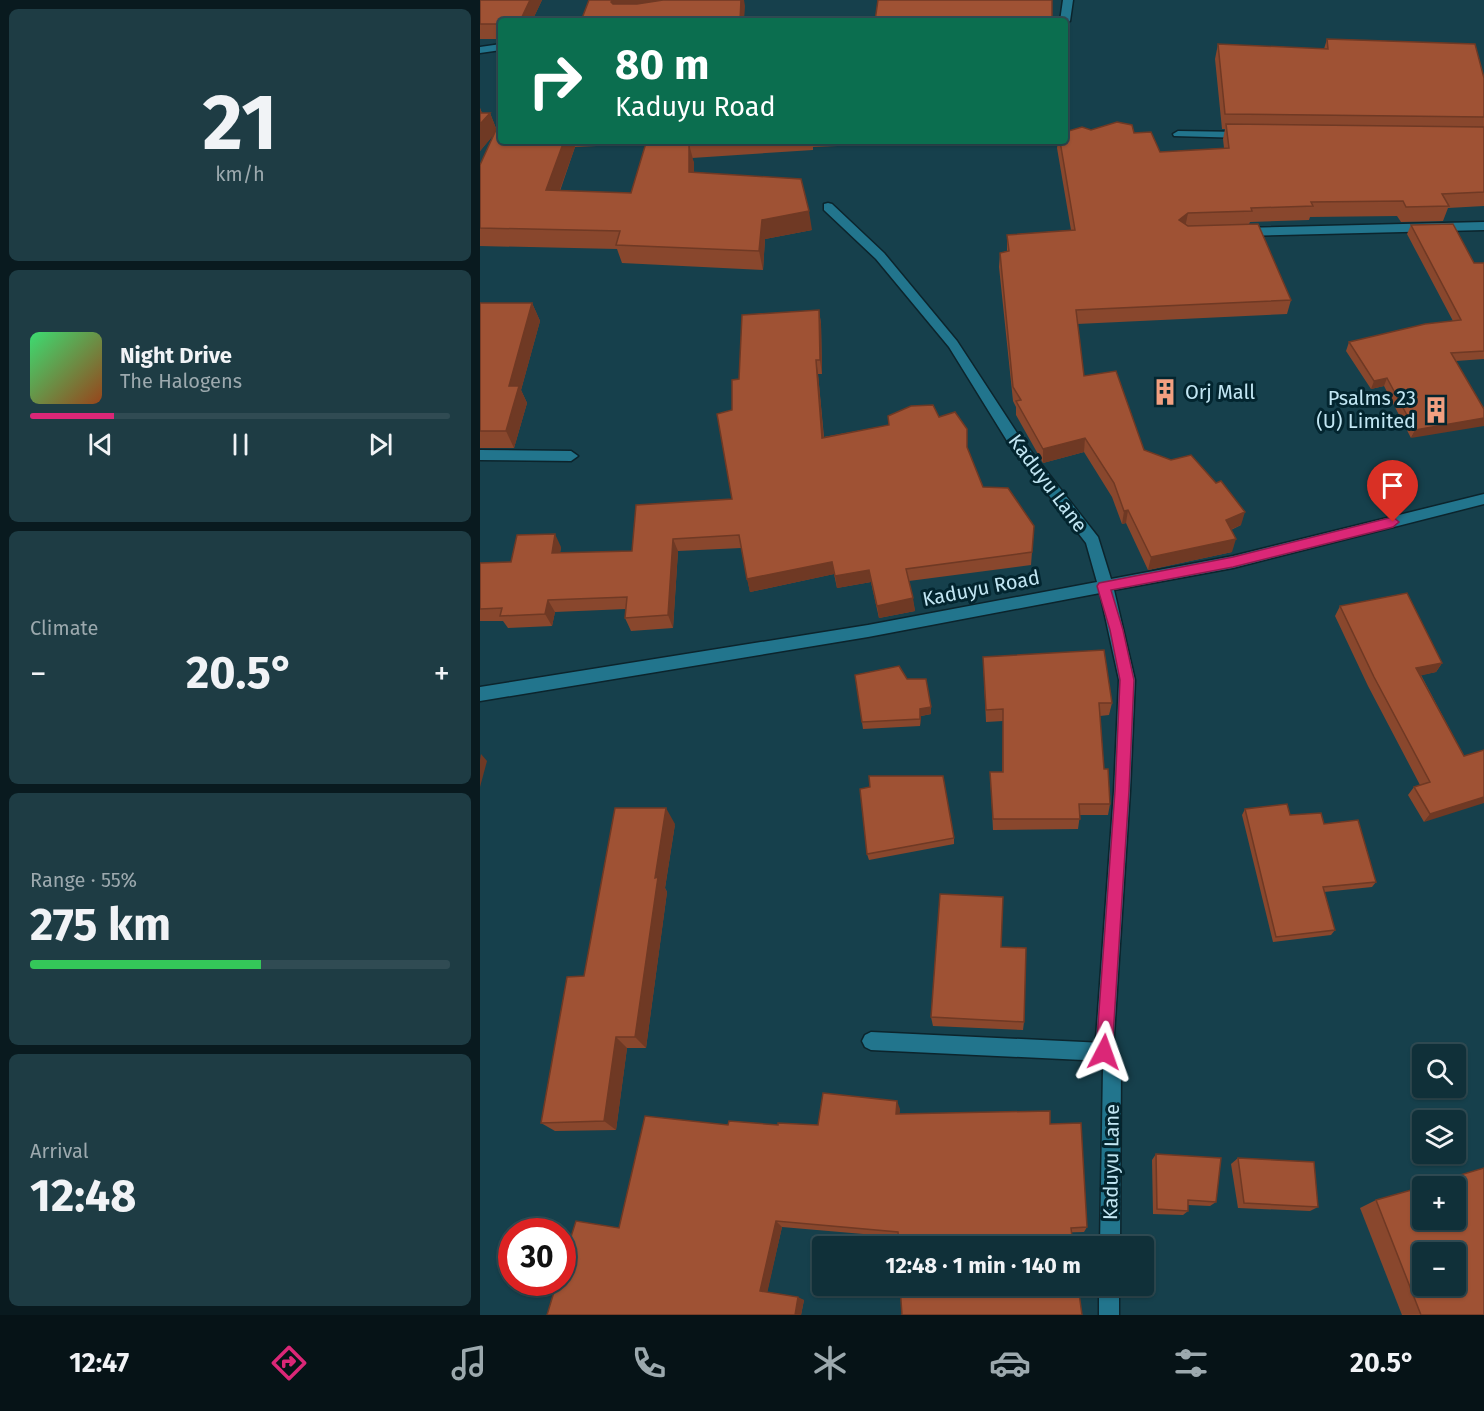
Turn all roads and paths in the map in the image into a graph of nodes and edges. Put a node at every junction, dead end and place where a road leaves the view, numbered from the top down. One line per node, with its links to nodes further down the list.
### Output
1 (1068, 0): 2 (street)
2 (1065, 18)
3 (498, 47): 4 (street)
4 (480, 50)
5 (1178, 134): 6 (street)
6 (1260, 135)
7 (828, 207): 13 (street, Kaduyu Lane)
8 (1484, 226): 9 (street)
9 (1233, 232)
10 (480, 455): 11 (street)
11 (571, 456)
12 (1484, 499): 13 (street, Kaduyu Road)
13 (1103, 586): 14 (street, Kaduyu Road); 16 (street, Kaduyu Lane)
14 (480, 694)
15 (871, 1041): 16 (street)
16 (1104, 1052): 17 (street, Kaduyu Lane)
17 (1110, 1236)
18 (1109, 1296): 19 (street)
19 (1109, 1315)

